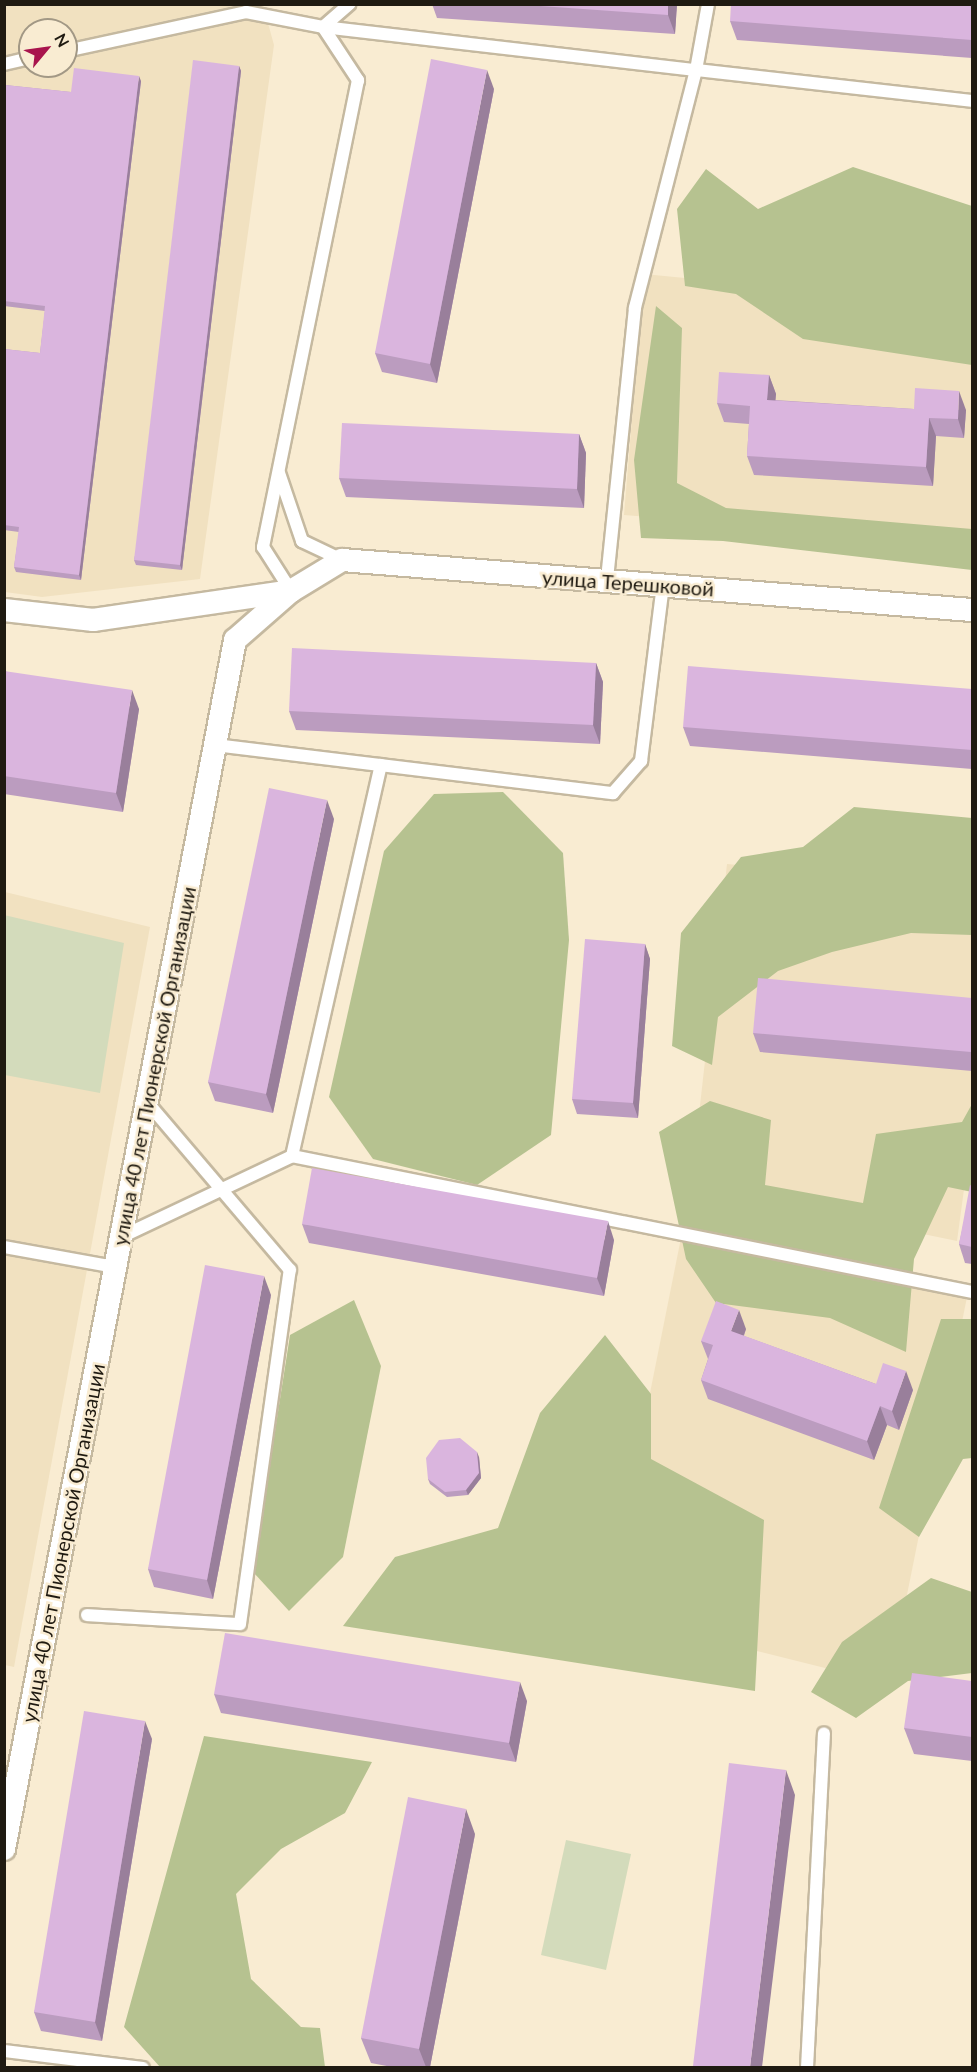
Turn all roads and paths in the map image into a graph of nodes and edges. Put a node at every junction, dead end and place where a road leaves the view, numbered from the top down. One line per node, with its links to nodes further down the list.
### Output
1 (349, 4): 3 (lane)
2 (708, 4): 5 (lane)
3 (323, 27): 4 (lane); 5 (lane); 7 (lane)
4 (78, 48)
5 (696, 70): 6 (lane); 9 (lane)
6 (972, 101)
7 (279, 471): 8 (lane); 11 (lane)
8 (342, 560): 9 (street, улица Терешковой); 11 (street)
9 (607, 581): 10 (street, улица Терешковой)
10 (663, 585): 13 (street, улица Терешковой); 15 (lane)
11 (291, 591): 12 (street); 14 (street, улица 40 лет Пионерской Организации)
12 (4, 610)
13 (972, 610)
14 (215, 745): 15 (lane); 16 (street, улица 40 лет Пионерской Организации)
15 (381, 765): 17 (lane)
16 (147, 1102): 18 (lane); 19 (street, улица 40 лет Пионерской Организации)
17 (292, 1156): 18 (lane); 22 (lane)
18 (221, 1189): 19 (lane); 23 (lane)
19 (121, 1237): 21 (street, улица 40 лет Пионерской Организации)
20 (4, 1247): 21 (lane)
21 (115, 1267): 25 (street, улица 40 лет Пионерской Организации)
22 (972, 1292)
23 (87, 1615)
24 (824, 1733): 28 (lane)
25 (4, 1849)
26 (4, 2051): 27 (lane)
27 (143, 2067)
28 (807, 2067)

